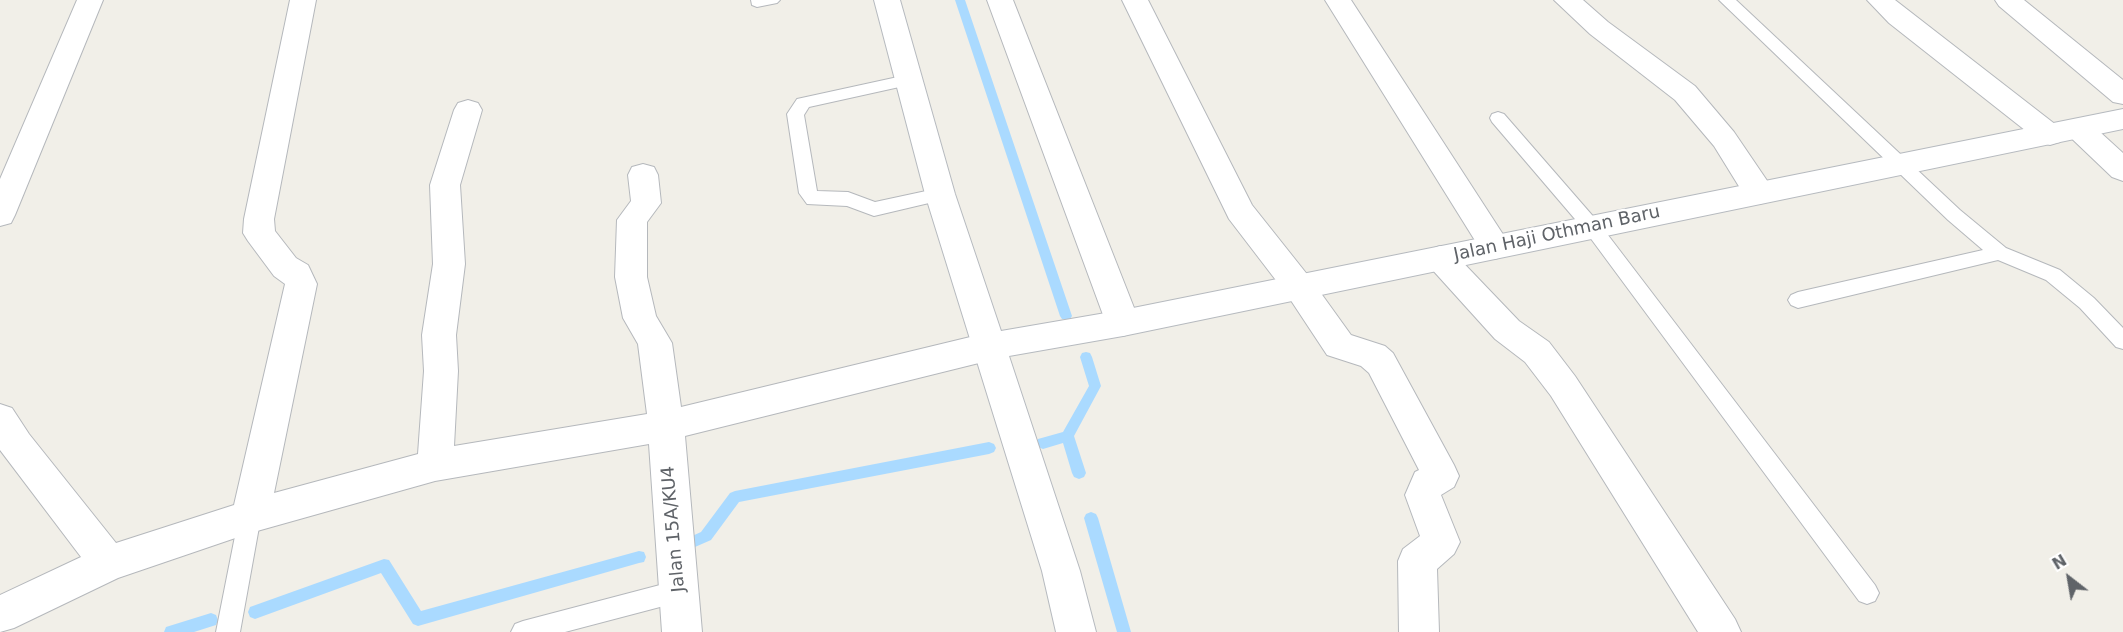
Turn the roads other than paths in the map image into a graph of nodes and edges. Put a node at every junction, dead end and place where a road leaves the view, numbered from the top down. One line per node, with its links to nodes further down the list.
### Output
1 (90, 0): 22 (street)
2 (303, 0): 35 (street)
3 (887, 0): 11 (street)
4 (1000, 0): 29 (street)
5 (1135, 0): 27 (street)
6 (1338, 0): 24 (street)
7 (1567, 0): 20 (street)
8 (1727, 0): 17 (lane)
9 (1880, 0): 16 (street)
10 (2008, 0): 12 (street)
11 (907, 80): 21 (street); 21 (lane)
12 (2123, 94)
13 (468, 110): 34 (street)
14 (1498, 118): 23 (lane)
15 (2123, 119): 16 (street, Jalan Haji Othman Baru)
16 (2064, 132): 17 (street, Jalan Haji Othman Baru); 18 (street)
17 (1902, 164): 20 (street, Jalan Haji Othman Baru); 25 (lane)
18 (2123, 170)
19 (643, 175): 33 (street, Jalan 15A/KU4)
20 (1760, 193): 23 (street, Jalan Haji Othman Baru)
21 (940, 194): 31 (street)
22 (0, 215)
23 (1592, 227): 24 (street, Jalan Haji Othman Baru); 38 (lane)
24 (1495, 247): 26 (street, Jalan Haji Othman Baru)
25 (1999, 253): 28 (lane); 30 (lane)
26 (1440, 258): 27 (street, Jalan Haji Othman Baru); 45 (street)
27 (1299, 287): 29 (street, Jalan Haji Othman Baru); 44 (street)
28 (1798, 300)
29 (1123, 322): 31 (street, Jalan Haji Othman Baru)
30 (2123, 341)
31 (991, 346): 33 (street, Jalan Haji Othman Baru); 43 (street)
32 (0, 419): 36 (street)
33 (666, 426): 34 (street, Jalan Haji Othman Baru); 37 (street, Jalan 15A/KU4)
34 (435, 465): 35 (street, Jalan Haji Othman Baru)
35 (250, 516): 36 (street, Jalan Haji Othman Baru); 40 (lane)
36 (109, 563): 39 (street, Jalan Haji Othman Baru)
37 (679, 591): 41 (lane); 42 (street, Jalan 15A/KU4)
38 (1867, 593)
39 (0, 615)
40 (228, 632)
41 (523, 632)
42 (682, 632)
43 (1076, 632)
44 (1419, 632)
45 (1721, 632)

